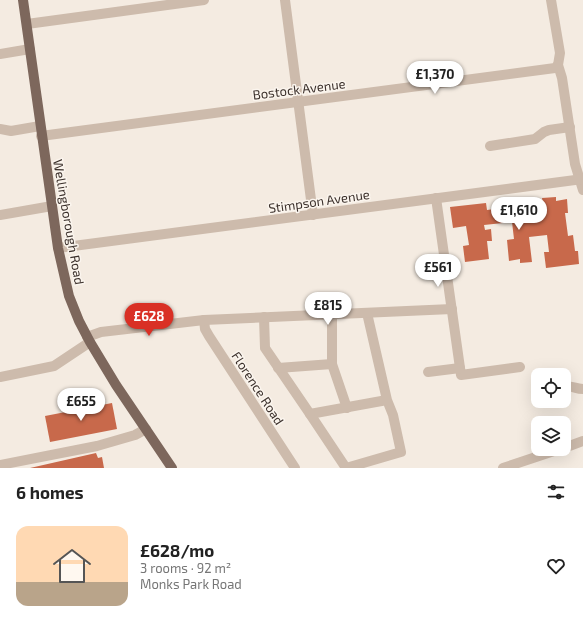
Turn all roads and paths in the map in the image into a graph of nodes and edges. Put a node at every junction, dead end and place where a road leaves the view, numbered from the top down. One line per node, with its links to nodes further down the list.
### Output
1 (23, 0): 5 (main road, Wellingborough Road)
2 (204, 0): 5 (street)
3 (285, 0): 9 (street)
4 (551, 0): 8 (street)
5 (27, 24): 6 (main road, Wellingborough Road)
6 (30, 49): 7 (street); 12 (main road, Wellingborough Road)
7 (0, 54)
8 (558, 64): 9 (street, Bostock Avenue); 10 (street)
9 (298, 102): 12 (street, Bostock Avenue); 19 (street)
10 (570, 127): 13 (street); 14 (street)
11 (0, 129): 12 (street, Bostock Avenue)
12 (41, 131): 17 (main road, Wellingborough Road)
13 (490, 146)
14 (582, 179): 15 (street); 16 (street, Stimpson Avenue)
15 (583, 190)
16 (436, 198): 19 (street, Stimpson Avenue); 21 (street)
17 (52, 206): 18 (street); 20 (main road, Wellingborough Road)
18 (0, 215)
19 (313, 215): 20 (street, Stimpson Avenue)
20 (58, 248): 26 (main road, Wellingborough Road)
21 (452, 309): 22 (street); 31 (street)
22 (367, 313): 23 (street); 35 (street)
23 (332, 314): 24 (street); 27 (street)
24 (264, 317): 25 (street); 29 (street)
25 (204, 320): 26 (street); 44 (street, Florence Road)
26 (88, 340): 32 (street); 38 (main road, Wellingborough Road)
27 (332, 364): 29 (street); 36 (street)
28 (520, 367): 31 (street)
29 (278, 368): 37 (street)
30 (428, 372): 31 (street)
31 (461, 372)
32 (0, 377)
33 (571, 386): 34 (street)
34 (583, 389)
35 (387, 400): 36 (street); 37 (street)
36 (347, 408): 37 (street)
37 (312, 414)
38 (146, 429): 42 (street); 43 (main road, Wellingborough Road)
39 (583, 441): 40 (street)
40 (571, 445)
41 (539, 456): 45 (street)
42 (0, 465)
43 (172, 468)
44 (295, 468)
45 (503, 468)

